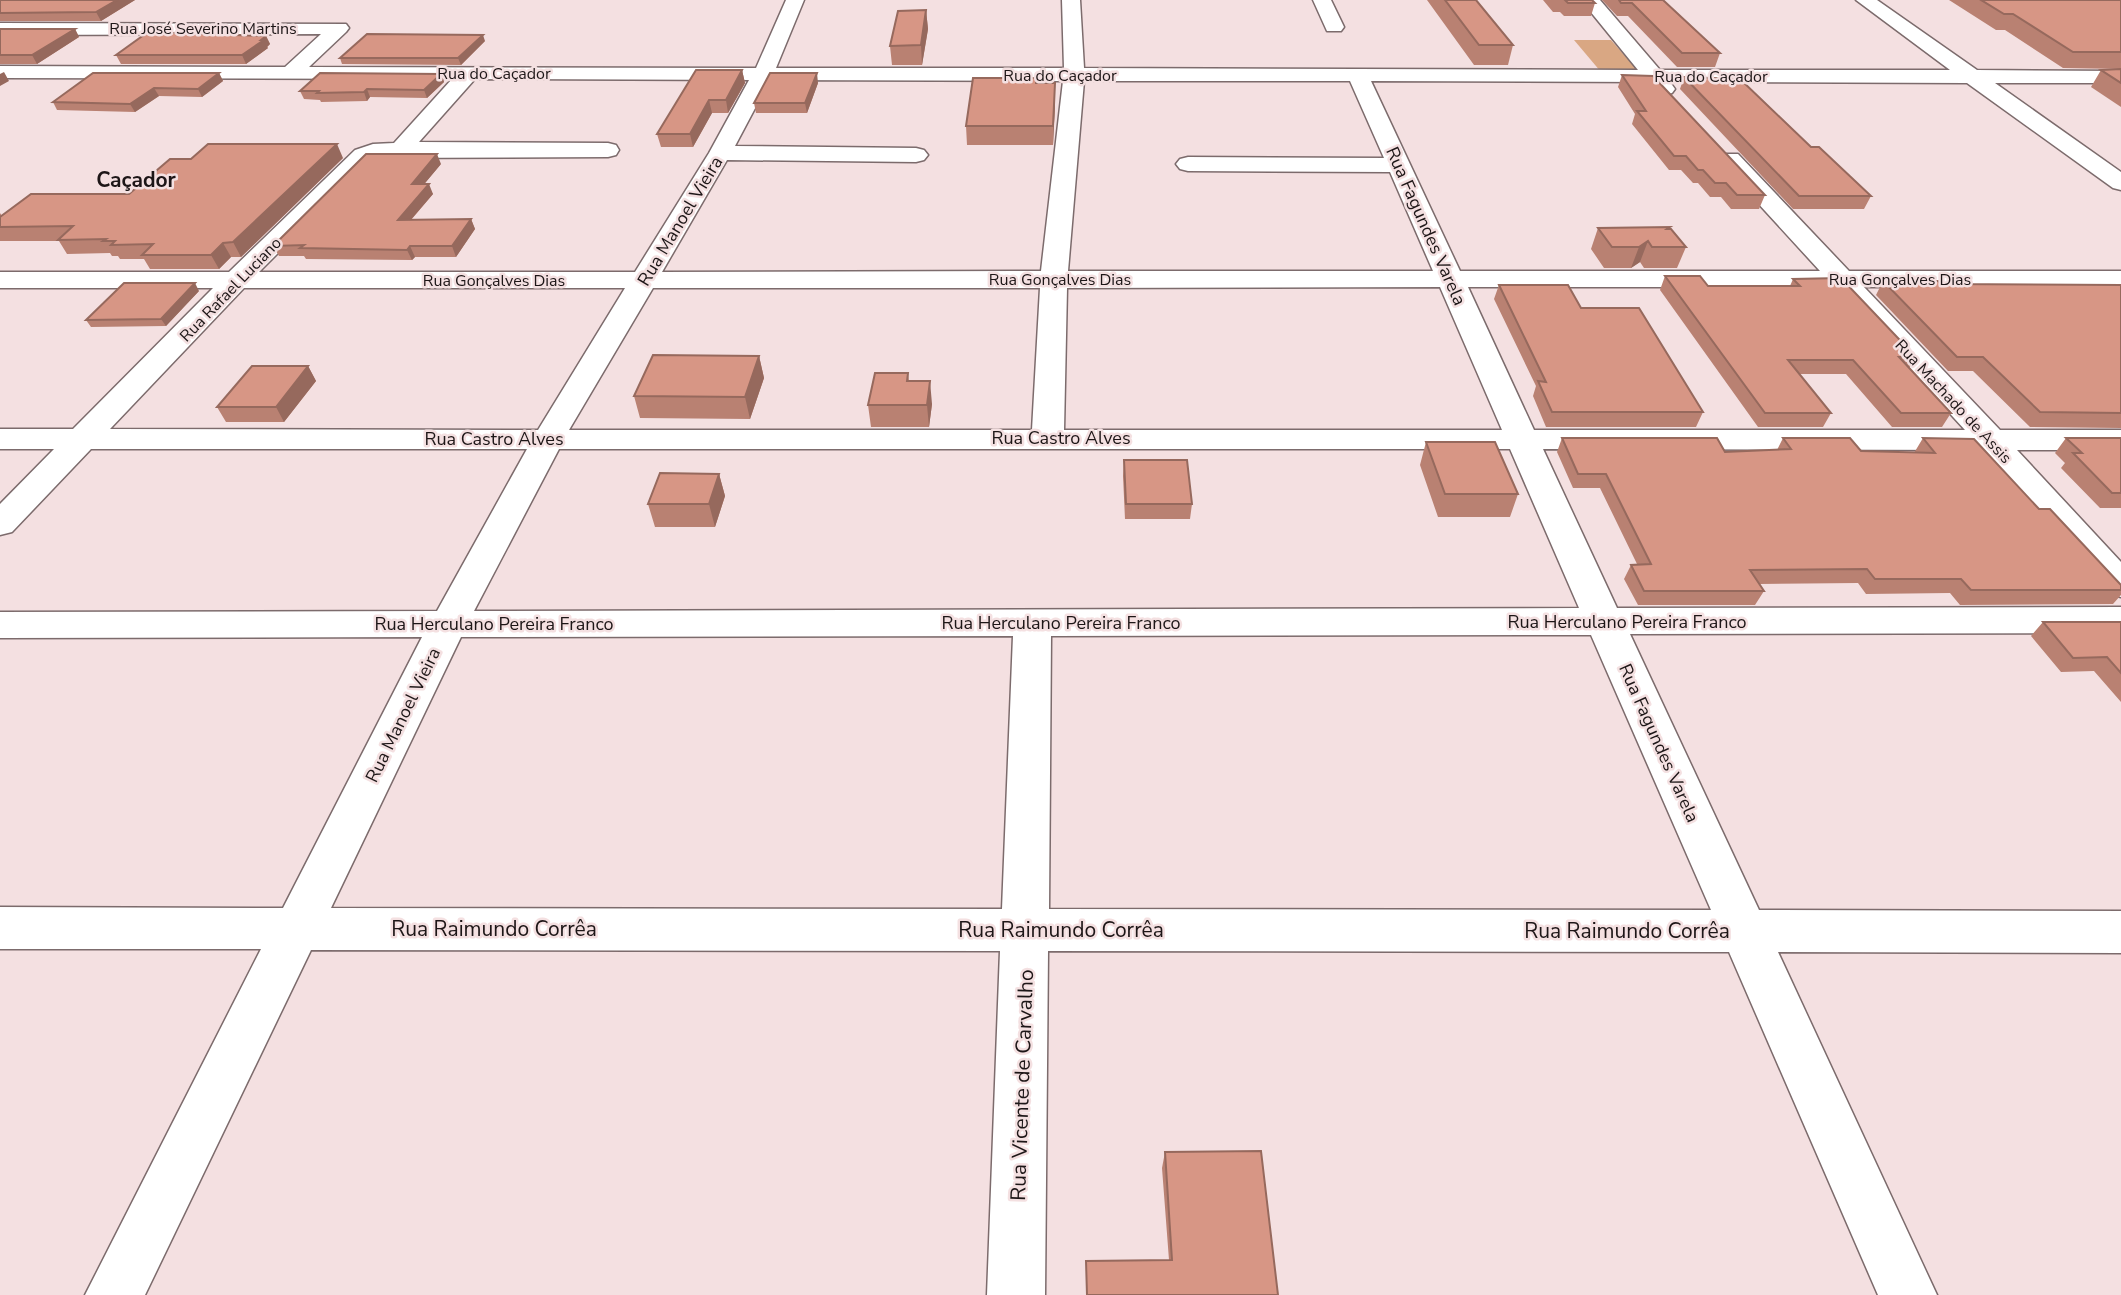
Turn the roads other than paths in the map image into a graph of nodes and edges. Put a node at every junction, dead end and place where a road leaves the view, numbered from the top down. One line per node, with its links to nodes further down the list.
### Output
1 (795, 0): 13 (street, Rua Manoel Vieira)
2 (1071, 0): 14 (street)
3 (1322, 0): 7 (street)
4 (1590, 0): 16 (street)
5 (1864, 0): 17 (street)
6 (136, 9): 8 (street)
7 (1334, 27)
8 (120, 28): 9 (street, Rua José Severino Martins); 11 (street, Rua José Severino Martins)
9 (0, 29)
10 (0, 72): 11 (street, Rua do Caçador)
11 (289, 73): 12 (street, Rua do Caçador)
12 (469, 74): 13 (street, Rua do Caçador); 21 (street)
13 (763, 74): 14 (street, Rua do Caçador); 23 (street, Rua Manoel Vieira)
14 (1074, 75): 15 (street, Rua do Caçador); 28 (street)
15 (1358, 75): 16 (street, Rua do Caçador); 26 (street, Rua Fagundes Varela)
16 (1652, 76): 17 (street, Rua do Caçador); 19 (street)
17 (1972, 76): 18 (street, Rua do Caçador); 27 (street)
18 (2121, 77)
19 (1681, 106)
20 (1709, 137): 30 (street, Rua Machado de Assis)
21 (401, 149): 22 (street, Rua Rafael Luciano); 33 (street, Rua Rafael Luciano)
22 (608, 150)
23 (720, 153): 24 (street); 34 (street, Rua Manoel Vieira)
24 (916, 155)
25 (1188, 164): 26 (street)
26 (1399, 165): 29 (street, Rua Fagundes Varela)
27 (2121, 183)
28 (1054, 279): 29 (street, Rua Gonçalves Dias); 34 (street, Rua Gonçalves Dias); 35 (street)
29 (1450, 279): 30 (street, Rua Gonçalves Dias); 36 (street, Rua Fagundes Varela)
30 (1842, 279): 31 (street, Rua Gonçalves Dias); 41 (street, Rua Machado de Assis)
31 (2121, 279)
32 (0, 280): 33 (street, Rua Gonçalves Dias)
33 (238, 280): 34 (street, Rua Gonçalves Dias); 38 (street, Rua Rafael Luciano)
34 (646, 280): 39 (street, Rua Manoel Vieira)
35 (1048, 438): 36 (street, Rua Castro Alves); 39 (street, Rua Castro Alves)
36 (1522, 438): 41 (street, Rua Castro Alves); 45 (street, Rua Fagundes Varela)
37 (0, 439): 38 (street, Rua Castro Alves)
38 (85, 439): 39 (street, Rua Castro Alves); 42 (street, Rua Rafael Luciano)
39 (548, 439): 47 (street, Rua Manoel Vieira)
40 (2121, 440): 41 (street, Rua Castro Alves)
41 (1992, 441): 43 (street, Rua Machado de Assis)
42 (0, 524)
43 (2121, 585)
44 (2121, 621): 45 (street, Rua Herculano Pereira Franco)
45 (1605, 622): 46 (street, Rua Herculano Pereira Franco); 52 (street, Rua Fagundes Varela)
46 (1031, 623): 47 (street, Rua Herculano Pereira Franco); 51 (street, Rua Vicente de Carvalho)
47 (448, 624): 48 (street, Rua Herculano Pereira Franco); 50 (street, Rua Manoel Vieira)
48 (0, 625)
49 (0, 928): 50 (street, Rua Raimundo Corrêa)
50 (296, 928): 51 (street, Rua Raimundo Corrêa); 54 (street, Rua Manoel Vieira)
51 (1026, 930): 52 (street, Rua Raimundo Corrêa); 55 (street, Rua Vicente de Carvalho)
52 (1744, 932): 53 (street, Rua Raimundo Corrêa); 56 (street, Rua Fagundes Varela)
53 (2121, 932)
54 (114, 1295)
55 (1016, 1295)
56 (1908, 1295)

